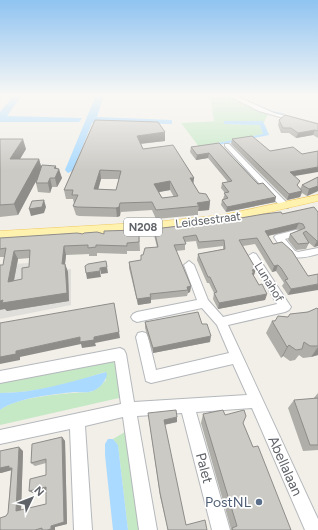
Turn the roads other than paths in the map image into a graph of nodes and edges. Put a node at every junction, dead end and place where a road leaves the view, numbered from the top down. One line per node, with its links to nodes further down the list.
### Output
1 (292, 120): 2 (street)
2 (318, 126)
3 (227, 145): 5 (street)
4 (318, 198): 5 (main road, Leidsestraat / N208)
5 (285, 206): 7 (main road, Leidsestraat / N208)
6 (296, 233): 8 (street)
7 (0, 236)
8 (318, 251)
9 (253, 256): 13 (street, Lunahof)
10 (189, 265): 11 (street)
11 (204, 303): 12 (street); 13 (street, Abellalaan)
12 (136, 317)
13 (221, 322): 15 (street, Abellalaan)
14 (142, 337): 15 (street)
15 (237, 357): 17 (street, Abellalaan)
16 (0, 377): 19 (street)
17 (256, 401): 18 (street); 25 (street, Abellalaan)
18 (187, 406): 19 (street); 24 (street, Palet)
19 (129, 409): 20 (street); 23 (street)
20 (77, 420): 21 (street); 22 (street)
21 (0, 437)
22 (83, 530)
23 (148, 530)
24 (221, 530)
25 (314, 530)

